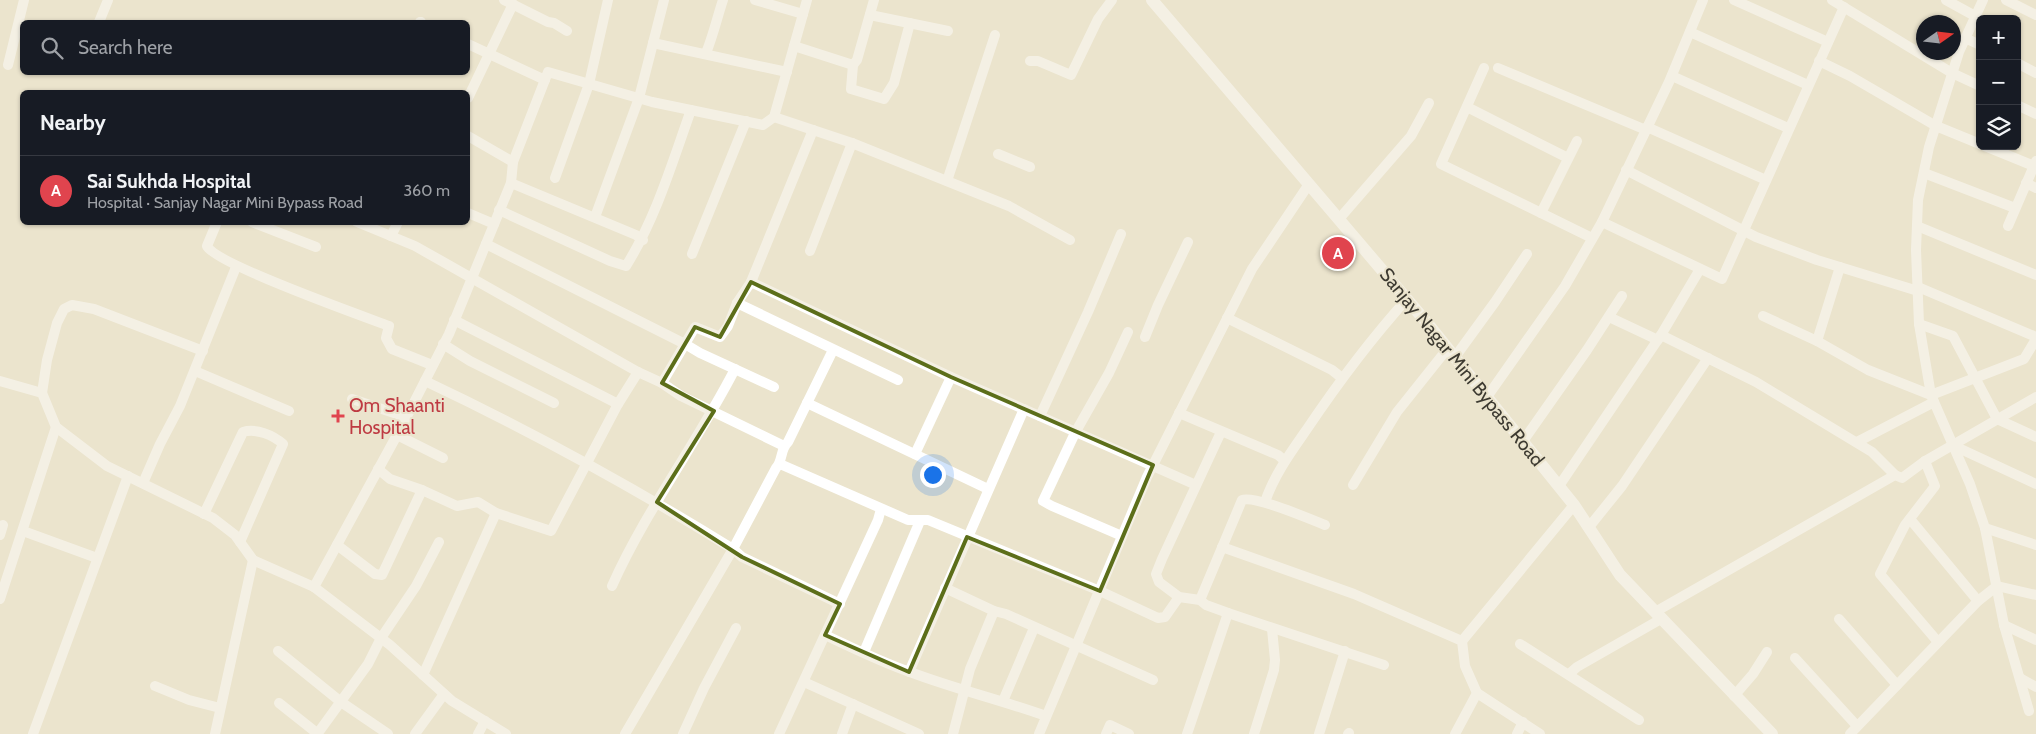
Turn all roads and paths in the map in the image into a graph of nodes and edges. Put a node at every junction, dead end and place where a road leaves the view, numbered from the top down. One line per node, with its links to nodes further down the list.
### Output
1 (24, 0): 39 (street)
2 (108, 0): 23 (street)
3 (608, 0): 49 (street)
4 (664, 0): 30 (street)
5 (723, 0): 35 (street)
6 (755, 0): 19 (street)
7 (807, 0): 19 (street)
8 (874, 0): 20 (street)
9 (1112, 0): 37 (street)
10 (1152, 0): 81 (street, Sanjay Nagar Mini Bypass Road)
11 (1703, 0): 27 (street)
12 (1734, 0): 31 (street)
13 (1832, 0): 18 (street)
14 (1946, 0): 22 (street)
15 (1983, 0): 22 (street)
16 (2006, 0): 21 (street)
17 (509, 2): 25 (street); 36 (street)
18 (1844, 7): 31 (street); 45 (street)
19 (803, 14): 34 (street)
20 (870, 15): 24 (street); 40 (street)
21 (2036, 15)
22 (1975, 16): 29 (street)
23 (100, 20)
24 (910, 23): 26 (street); 40 (street)
25 (567, 31)
26 (948, 31)
27 (1690, 32): 47 (street); 51 (street)
28 (995, 35): 79 (street)
29 (1965, 38): 32 (street); 45 (street)
30 (653, 42): 35 (street); 53 (street)
31 (1828, 42): 38 (street)
32 (1976, 43)
33 (470, 45): 36 (street)
34 (794, 46): 40 (street); 44 (street)
35 (706, 53): 44 (street)
36 (490, 54): 48 (street); 52 (street)
37 (1030, 61)
38 (1819, 61): 51 (street); 61 (street)
39 (8, 65)
40 (853, 65)
41 (2021, 66): 46 (street)
42 (1484, 68): 55 (street)
43 (1498, 68): 62 (street)
44 (787, 72): 59 (street)
45 (1952, 73): 50 (street); 61 (street)
46 (2036, 73)
47 (1672, 76): 62 (street); 63 (street)
48 (545, 80): 49 (street); 72 (street)
49 (589, 84): 53 (street); 77 (street)
50 (1976, 84)
51 (1808, 85): 63 (street)
52 (470, 94)
53 (639, 98): 57 (street); 87 (street)
54 (1429, 103): 88 (street)
55 (1466, 107): 71 (street); 86 (street)
56 (2021, 107): 58 (street)
57 (691, 110): 60 (street); 101 (street)
58 (2036, 114)
59 (774, 117): 60 (street); 64 (street)
60 (746, 122): 107 (street)
61 (1936, 126): 67 (street); 76 (street)
62 (1647, 128): 75 (street); 78 (street)
63 (1788, 128): 78 (street)
64 (813, 130): 68 (street); 114 (street)
65 (470, 137): 72 (street)
66 (1577, 141): 71 (street)
67 (1976, 142)
68 (852, 143): 79 (street); 106 (street)
69 (1998, 150): 73 (street)
70 (998, 154): 74 (street)
71 (1568, 158): 86 (street)
72 (513, 162): 80 (street)
73 (2035, 163): 82 (street)
74 (1030, 167)
75 (1626, 170): 89 (street); 97 (street)
76 (1924, 173): 83 (street); 95 (street)
77 (555, 178)
78 (1766, 180): 97 (street)
79 (947, 181): 102 (street)
80 (511, 183): 84 (street); 87 (street)
81 (1309, 184): 88 (street, Sanjay Nagar Mini Bypass Road); 121 (street)
82 (2031, 185): 83 (street)
83 (2016, 208): 96 (street)
84 (499, 210): 90 (street); 101 (street)
85 (470, 213): 90 (street)
86 (1541, 213): 100 (street)
87 (595, 217): 101 (street)
88 (1339, 219): 117 (street, Sanjay Nagar Mini Bypass Road)
89 (1602, 222): 100 (street); 111 (street)
90 (494, 224): 104 (street)
91 (216, 225): 109 (street)
92 (259, 225): 105 (street)
93 (365, 225): 99 (street)
94 (396, 225): 99 (street)
95 (1917, 226): 112 (street); 115 (street)
96 (2008, 226)
97 (1744, 231): 110 (street); 111 (street)
98 (1121, 234): 159 (street)
99 (391, 236): 113 (street)
100 (1592, 238): 148 (street)
101 (643, 240)
102 (1070, 240)
103 (1188, 242): 125 (street)
104 (486, 244): 113 (street); 130 (street)
105 (316, 248)
106 (810, 251)
107 (692, 254)
108 (1527, 254): 133 (street)
109 (236, 267): 132 (street); 135 (street)
110 (1840, 267): 115 (street); 128 (street)
111 (1700, 269): 126 (street)
112 (2036, 275)
113 (472, 278): 122 (street); 138 (street)
114 (751, 282): 118 (street); 139 (street)
115 (1918, 289): 123 (street); 127 (street)
116 (1622, 296): 120 (street)
117 (1407, 299): 133 (street, Sanjay Nagar Mini Bypass Road); 140 (street)
118 (737, 304): 130 (street); 131 (street)
119 (1763, 316): 128 (street)
120 (1609, 317): 126 (street); 167 (street)
121 (1227, 318): 140 (street); 158 (street)
122 (454, 320): 129 (street); 154 (street)
123 (1919, 324): 141 (street); 150 (street)
124 (1128, 332): 164 (street)
125 (1145, 337)
126 (1659, 337): 134 (street); 185 (street)
127 (2036, 338): 141 (street)
128 (1816, 340): 150 (street)
129 (443, 344): 135 (street); 152 (street)
130 (685, 344): 136 (street); 145 (street)
131 (833, 350): 142 (street); 153 (street)
132 (203, 351): 137 (street); 147 (street)
133 (1451, 353): 148 (street, Sanjay Nagar Mini Bypass Road); 184 (street)
134 (1708, 358): 168 (street); 197 (street)
135 (432, 365): 144 (street)
136 (735, 370): 146 (street); 157 (street)
137 (195, 371): 156 (street); 182 (street)
138 (638, 372): 145 (street); 154 (street)
139 (951, 378): 155 (street); 171 (street)
140 (1342, 378): 173 (street)
141 (1975, 379): 150 (street); 161 (street)
142 (898, 380)
143 (0, 381): 147 (street)
144 (425, 381): 160 (street); 175 (street)
145 (662, 383): 157 (street)
146 (774, 387)
147 (42, 393): 162 (street)
148 (1487, 397): 167 (street, Sanjay Nagar Mini Bypass Road)
149 (2036, 397): 161 (street)
150 (1932, 398): 168 (street); 169 (street)
151 (352, 399): 160 (street)
152 (554, 403)
153 (807, 403): 170 (street); 171 (street)
154 (618, 404): 175 (street)
155 (1024, 409): 159 (street); 186 (street)
156 (289, 411)
157 (714, 411): 170 (street); 188 (street)
158 (1179, 413): 163 (street); 177 (street)
159 (1040, 416): 164 (street)
160 (406, 417): 165 (street)
161 (1996, 419): 166 (street); 169 (street)
162 (56, 426): 180 (street); 199 (street)
163 (1221, 432): 173 (street); 183 (street)
164 (1075, 433): 177 (street); 200 (street)
165 (397, 436): 172 (street); 178 (street)
166 (2036, 437)
167 (1523, 441): 185 (street, Sanjay Nagar Mini Bypass Road)
168 (1857, 442): 179 (street)
169 (1952, 445): 174 (street); 181 (street); 198 (street)
170 (784, 446): 176 (street)
171 (915, 454): 186 (street)
172 (443, 458)
173 (1285, 461): 189 (street)
174 (1925, 461): 179 (street); 194 (street)
175 (586, 462): 188 (street); 192 (street)
176 (780, 464): 191 (street); 207 (street)
177 (1153, 465): 183 (street); 200 (street)
178 (378, 469): 187 (street); 204 (street)
179 (1895, 475): 223 (street)
180 (128, 476): 182 (street); 208 (street)
181 (2035, 481)
182 (143, 483): 193 (street)
183 (1196, 485): 216 (street)
184 (1353, 485)
185 (1559, 486): 190 (street, Sanjay Nagar Mini Bypass Road)
186 (988, 489): 201 (street)
187 (422, 490): 192 (street); 204 (street)
188 (657, 502): 207 (street); 210 (street)
189 (1265, 502): 196 (street); 206 (street)
190 (1574, 505): 197 (street, Sanjay Nagar Mini Bypass Road); 232 (street)
191 (881, 510): 195 (street); 220 (street)
192 (496, 513): 244 (street)
193 (204, 514): 202 (street); 202 (street)
194 (1910, 519): 219 (street); 233 (street)
195 (920, 521): 201 (street); 238 (street)
196 (1325, 525)
197 (1589, 527): 223 (street, Sanjay Nagar Mini Bypass Road)
198 (1985, 528): 205 (street); 211 (street)
199 (23, 531): 208 (street); 217 (street)
200 (1122, 536): 214 (street)
201 (967, 537): 213 (street); 214 (street)
202 (240, 542): 209 (street)
203 (439, 542): 230 (street)
204 (336, 545): 212 (street)
205 (2036, 545)
206 (1222, 547): 218 (street); 232 (street)
207 (733, 548): 220 (street); 273 (street)
208 (97, 558): 266 (street)
209 (253, 560): 212 (street); 259 (street)
210 (612, 586)
211 (1997, 586): 215 (street); 219 (street); 225 (street)
212 (314, 587): 230 (street)
213 (945, 588): 221 (street); 242 (street)
214 (1100, 591): 216 (street); 235 (street)
215 (2036, 595)
216 (1179, 597): 218 (street)
217 (0, 599)
218 (1200, 600): 222 (street)
219 (1978, 601): 233 (street)
220 (840, 604): 229 (street)
221 (994, 611): 227 (street); 251 (street)
222 (1228, 614): 228 (street); 282 (street)
223 (1658, 616): 243 (street); 254 (street, Sanjay Nagar Mini Bypass Road)
224 (1838, 619): 248 (street)
225 (2004, 625): 231 (street); 245 (street)
226 (736, 628): 274 (street)
227 (1034, 628): 235 (street); 255 (street)
228 (1272, 629): 237 (street); 283 (street)
229 (825, 635): 238 (street); 247 (street)
230 (381, 638): 244 (street); 256 (street)
231 (2036, 640)
232 (1462, 641): 252 (street)
233 (1938, 642): 248 (street)
234 (1520, 644): 243 (street)
235 (1077, 646): 246 (street); 261 (street)
236 (278, 651): 256 (street)
237 (1345, 651): 241 (street); 284 (street)
238 (864, 652): 242 (street)
239 (1767, 652): 254 (street)
240 (1794, 658): 265 (street)
241 (1384, 665)
242 (909, 672): 251 (street)
243 (1569, 674): 262 (street)
244 (423, 675): 253 (street)
245 (2020, 678): 250 (street); 260 (street)
246 (1153, 680)
247 (804, 682): 258 (street); 275 (street)
248 (1897, 685): 265 (street)
249 (155, 686): 259 (street)
250 (2036, 687)
251 (965, 691): 255 (street); 278 (street)
252 (1476, 693): 264 (street); 285 (street)
253 (444, 694): 263 (street); 270 (street)
254 (1734, 696): 288 (street, Sanjay Nagar Mini Bypass Road)
255 (1003, 701): 261 (street)
256 (341, 702): 268 (street); 269 (street)
257 (279, 703): 268 (street)
258 (853, 704): 276 (street); 277 (street)
259 (220, 708): 267 (street)
260 (2029, 711)
261 (1046, 716): 279 (street)
262 (1639, 720)
263 (486, 721): 271 (street); 272 (street)
264 (1523, 722): 286 (street); 287 (street)
265 (1854, 730)
266 (33, 734)
267 (215, 734)
268 (318, 734)
269 (388, 734)
270 (415, 734)
271 (478, 734)
272 (506, 734)
273 (625, 734)
274 (682, 734)
275 (779, 734)
276 (842, 734)
277 (919, 734)
278 (953, 734)
279 (1038, 734)
280 (1106, 734): 281 (street)
281 (1129, 734)
282 (1187, 734)
283 (1254, 734)
284 (1319, 734)
285 (1455, 734)
286 (1517, 734)
287 (1540, 734)
288 (1772, 734)

